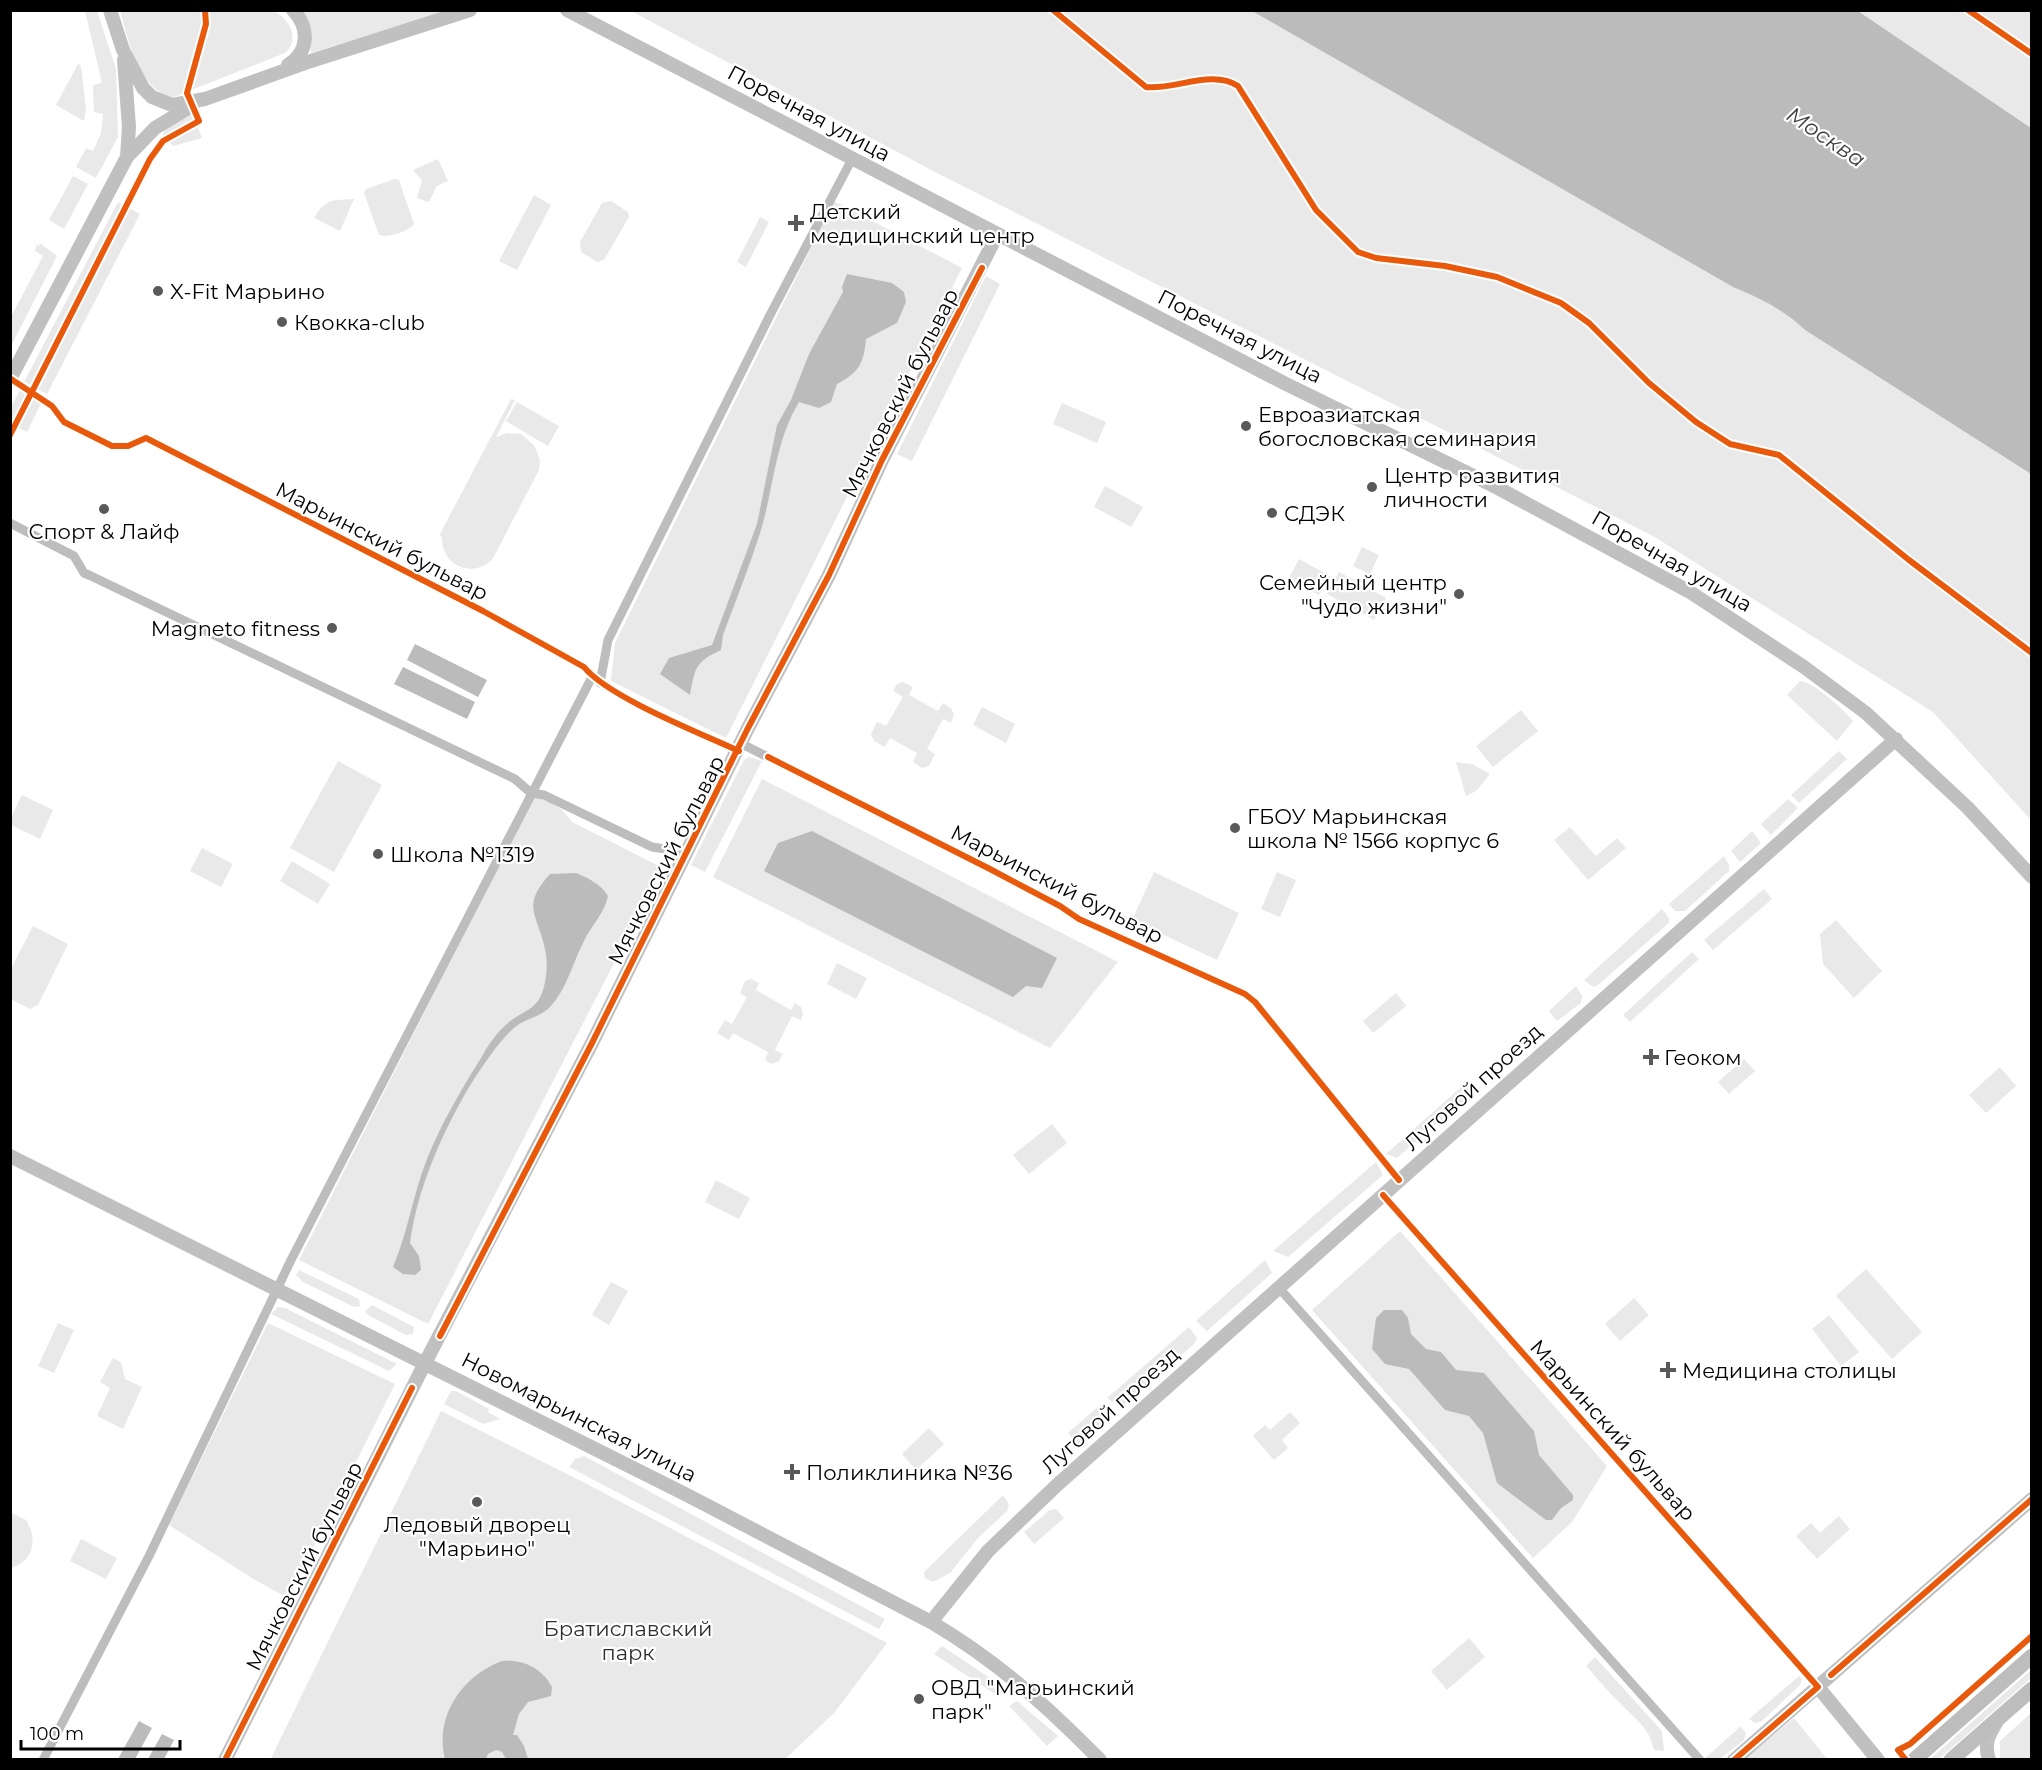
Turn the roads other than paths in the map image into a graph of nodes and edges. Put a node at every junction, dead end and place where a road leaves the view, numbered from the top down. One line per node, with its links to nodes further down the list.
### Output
1 (110, 10): 5 (street)
2 (293, 10): 6 (street)
3 (470, 10): 6 (street)
4 (567, 10): 9 (street, Поречная улица)
5 (123, 50): 7 (street); 8 (street)
6 (277, 73): 7 (street)
7 (205, 99): 8 (street)
8 (127, 157): 11 (street)
9 (852, 159): 10 (street, Поречная улица); 13 (street)
10 (997, 235): 14 (street, Поречная улица); 15 (street, Мячковский бульвар)
11 (10, 379): 13 (street, Марьинский бульвар)
12 (10, 523): 16 (street)
13 (596, 680): 15 (street, Марьинский бульвар); 16 (street)
14 (1896, 739): 18 (street, Поречная улица); 20 (street, Луговой проезд)
15 (740, 747): 17 (street, Мячковский бульвар); 20 (street, Марьинский бульвар)
16 (531, 793): 17 (street); 23 (street)
17 (685, 859): 24 (street, Мячковский бульвар)
18 (2031, 877)
19 (10, 1156): 23 (street, Новомарьинская улица)
20 (1400, 1180): 21 (street, Луговой проезд)
21 (1383, 1195): 22 (street, Луговой проезд); 28 (street, Марьинский бульвар)
22 (1279, 1288): 26 (street, Луговой проезд); 34 (street)
23 (278, 1290): 24 (street, Новомарьинская улица); 31 (street)
24 (425, 1363): 26 (street, Новомарьинская улица); 32 (street, Мячковский бульвар)
25 (2031, 1499): 28 (street)
26 (931, 1622): 33 (street, Новомарьинская улица)
27 (2031, 1656): 37 (main road)
28 (1818, 1687): 35 (street); 36 (street)
29 (2031, 1689): 30 (main road)
30 (1998, 1719): 38 (main road); 39 (street)
31 (43, 1760)
32 (225, 1760)
33 (1100, 1760)
34 (1700, 1760)
35 (1734, 1760)
36 (1878, 1760)
37 (1914, 1760)
38 (1951, 1760)
39 (1989, 1760)

